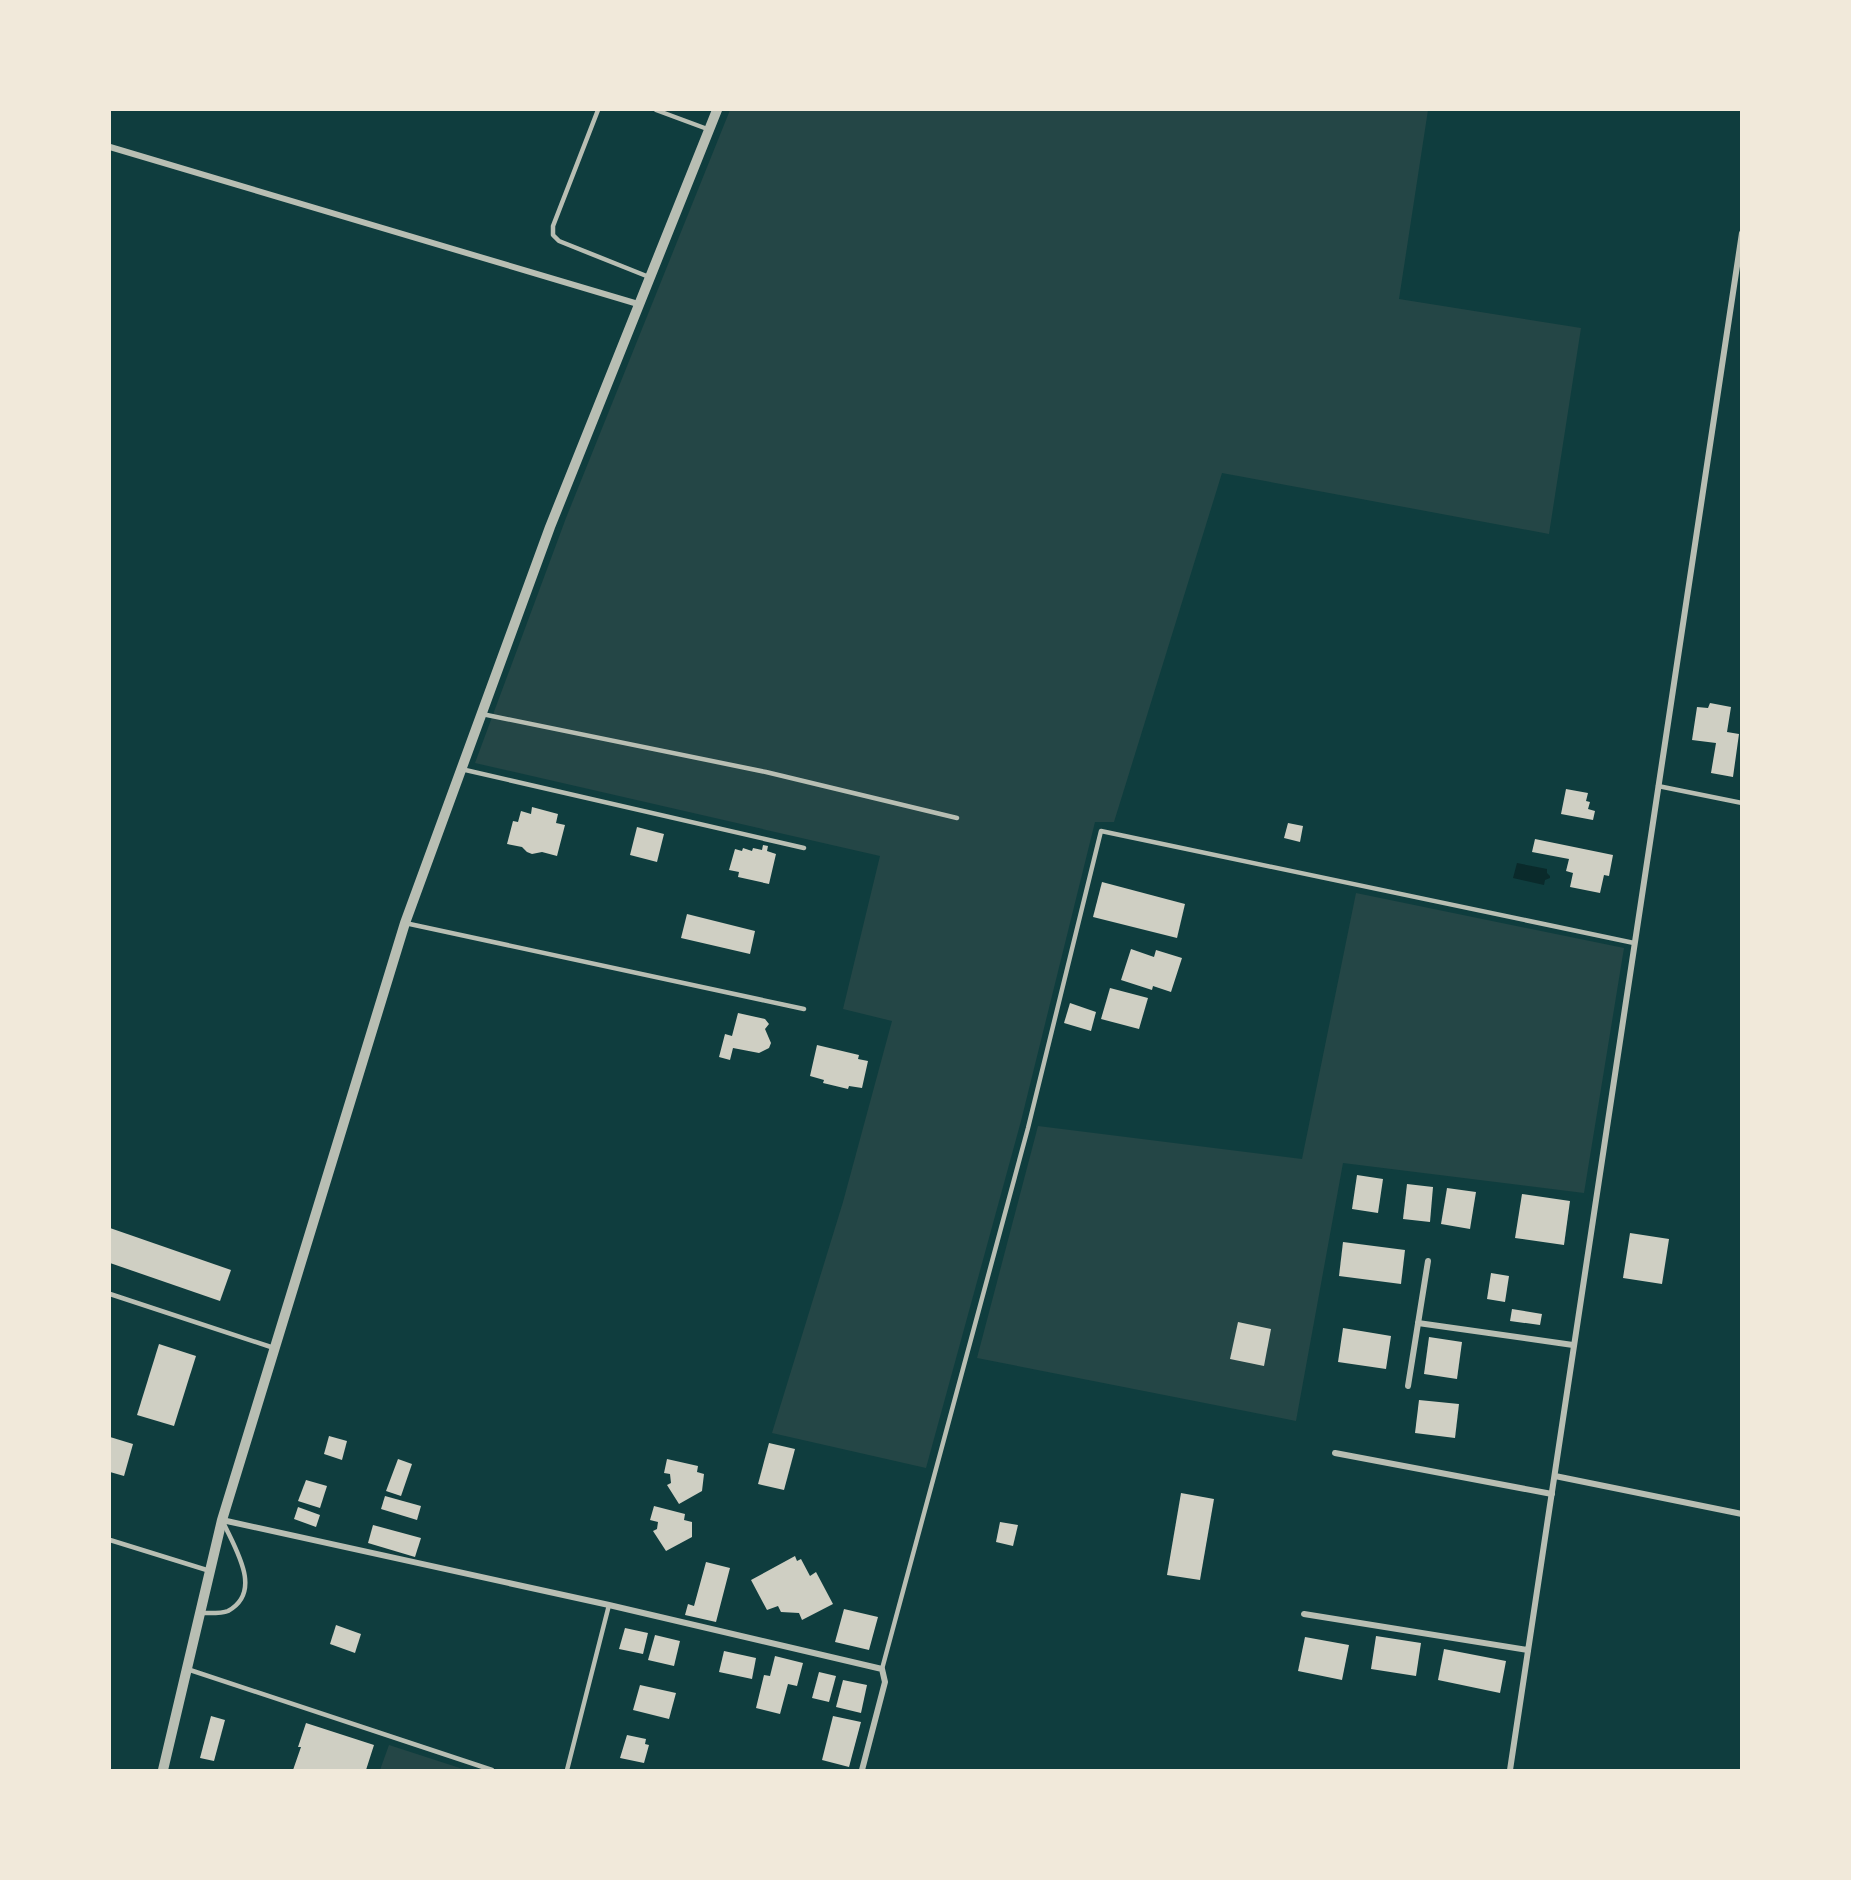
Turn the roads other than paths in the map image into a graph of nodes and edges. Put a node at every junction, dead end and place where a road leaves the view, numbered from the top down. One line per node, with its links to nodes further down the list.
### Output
1 (598, 110): 7 (lane)
2 (657, 110): 4 (lane)
3 (717, 110): 4 (street)
4 (710, 130): 7 (street)
5 (110, 147): 8 (street)
6 (1742, 233): 11 (street)
7 (649, 277): 8 (street)
8 (638, 304): 9 (street)
9 (482, 714): 10 (street); 13 (lane)
10 (461, 769): 14 (lane); 15 (street)
11 (1658, 786): 12 (lane); 16 (street)
12 (1742, 803)
13 (957, 818)
14 (804, 848)
15 (405, 923): 17 (lane); 22 (street)
16 (1634, 943): 21 (street); 35 (lane)
17 (804, 1009)
18 (1428, 1261): 20 (street)
19 (110, 1294): 22 (lane)
20 (1418, 1323): 21 (street); 23 (street)
21 (1573, 1345): 25 (street)
22 (274, 1348): 28 (street)
23 (1408, 1386)
24 (1335, 1453): 26 (street)
25 (1555, 1476): 26 (street); 27 (street)
26 (1552, 1494): 34 (street)
27 (1742, 1514)
28 (222, 1520): 30 (street); 31 (street); 32 (lane)
29 (110, 1540): 30 (lane)
30 (210, 1571): 32 (street)
31 (609, 1605): 35 (street); 39 (lane)
32 (200, 1613): 36 (street)
33 (1304, 1614): 34 (street)
34 (1528, 1650): 41 (street)
35 (882, 1669): 40 (street)
36 (187, 1670): 37 (street); 38 (lane)
37 (163, 1770)
38 (492, 1770)
39 (567, 1770)
40 (862, 1770)
41 (1510, 1770)

